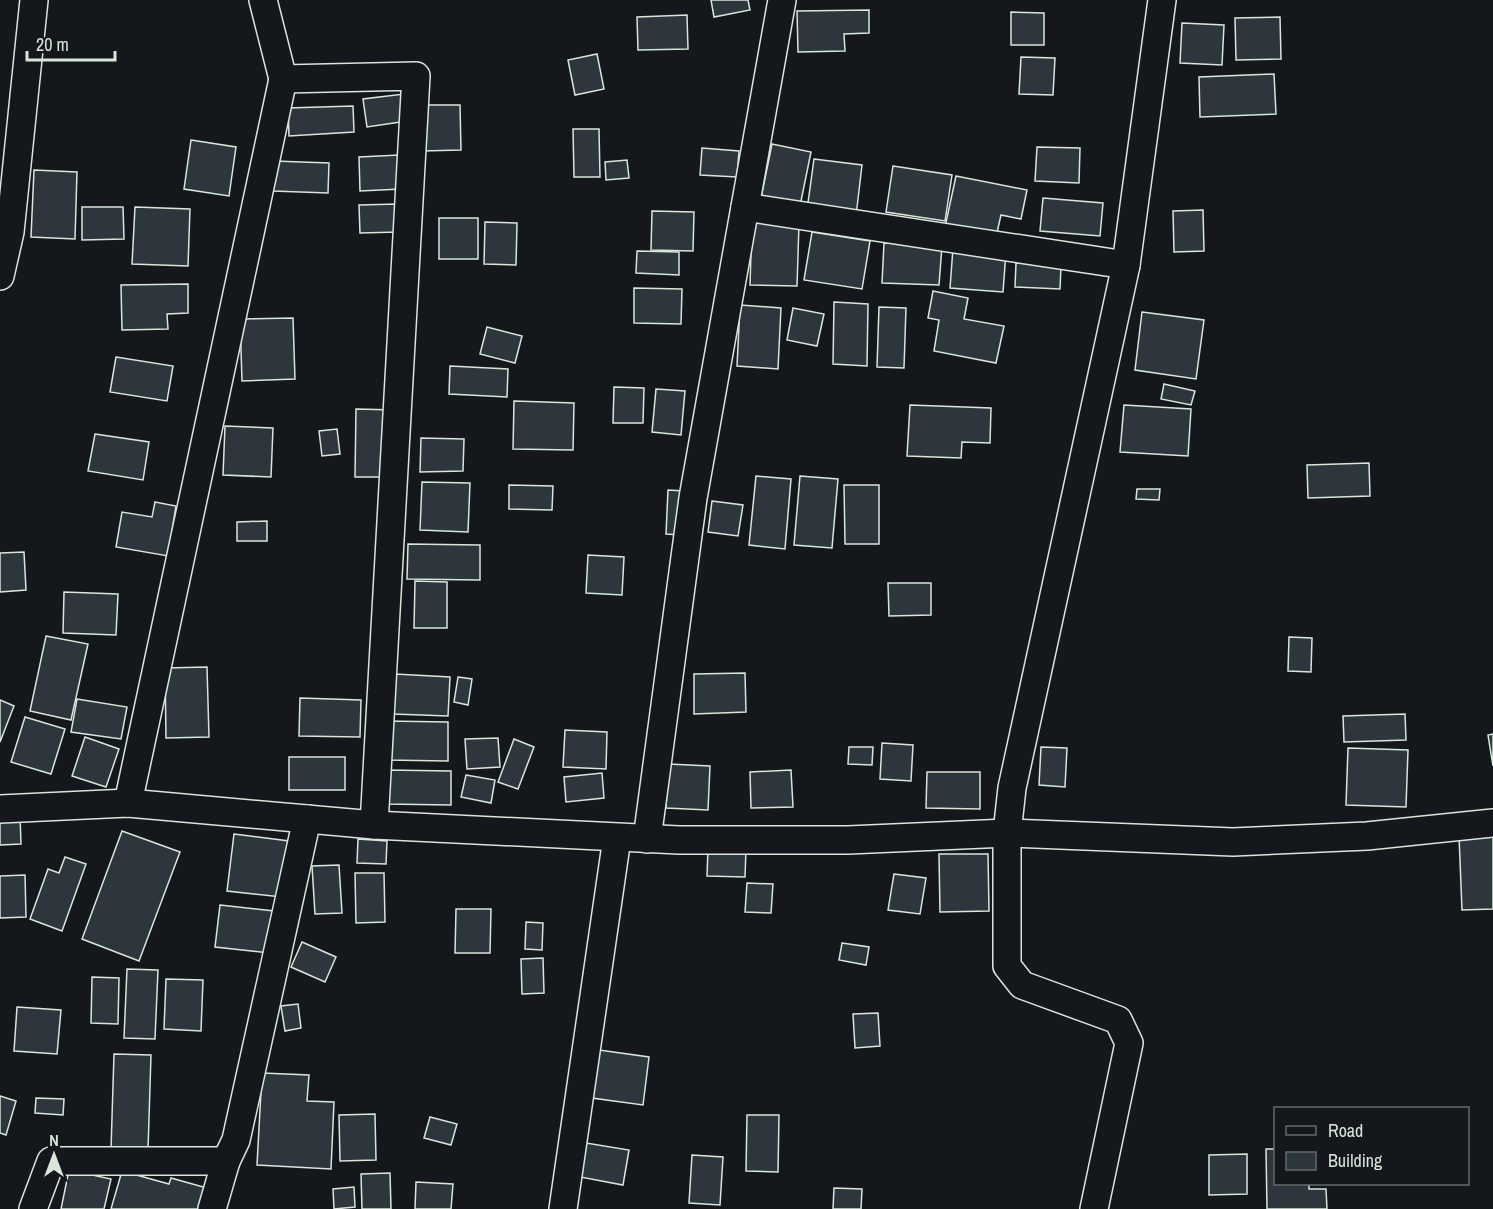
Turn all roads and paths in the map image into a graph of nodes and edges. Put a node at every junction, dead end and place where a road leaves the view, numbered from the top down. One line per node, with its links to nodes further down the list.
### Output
1 (34, 0): 8 (street)
2 (263, 0): 5 (street)
3 (782, 0): 6 (street)
4 (1162, 0): 7 (street)
5 (283, 79): 9 (street); 13 (street)
6 (745, 207): 7 (street); 16 (street)
7 (1126, 265): 14 (street)
8 (0, 276)
9 (128, 803): 10 (street); 11 (street)
10 (0, 809)
11 (307, 819): 13 (street); 17 (street)
12 (1493, 824): 14 (street)
13 (374, 825): 15 (street)
14 (1007, 833): 16 (street); 21 (street)
15 (617, 838): 16 (street); 20 (street)
16 (647, 839)
17 (226, 1161): 18 (street); 19 (street)
18 (33, 1209)
19 (212, 1209)
20 (563, 1209)
21 (1094, 1209)

